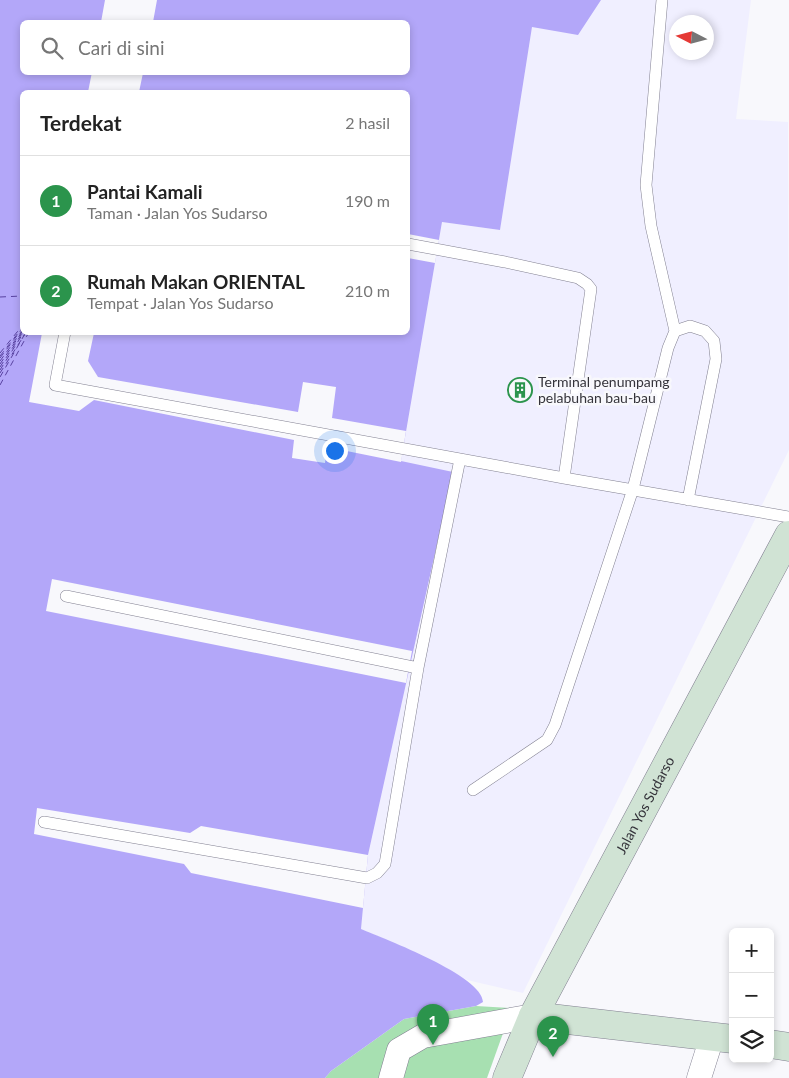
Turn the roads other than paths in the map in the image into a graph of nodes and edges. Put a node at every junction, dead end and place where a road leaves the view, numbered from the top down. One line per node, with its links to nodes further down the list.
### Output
1 (662, 0): 3 (lane)
2 (410, 244): 6 (lane)
3 (675, 330): 7 (lane); 8 (lane)
4 (64, 335): 5 (lane)
5 (460, 459): 6 (lane); 12 (lane)
6 (564, 478): 7 (lane)
7 (634, 489): 8 (lane); 13 (lane)
8 (688, 500): 9 (lane)
9 (789, 517)
10 (789, 535): 15 (street, Jalan Yos Sudarso)
11 (66, 596): 12 (lane)
12 (418, 668): 14 (lane)
13 (472, 790)
14 (44, 822)
15 (533, 1016): 16 (street); 19 (street); 20 (street, Jalan Yos Sudarso)
16 (722, 1038): 21 (street)
17 (774, 1045): 18 (street)
18 (789, 1047)
19 (391, 1078)
20 (507, 1078)
21 (700, 1078)

